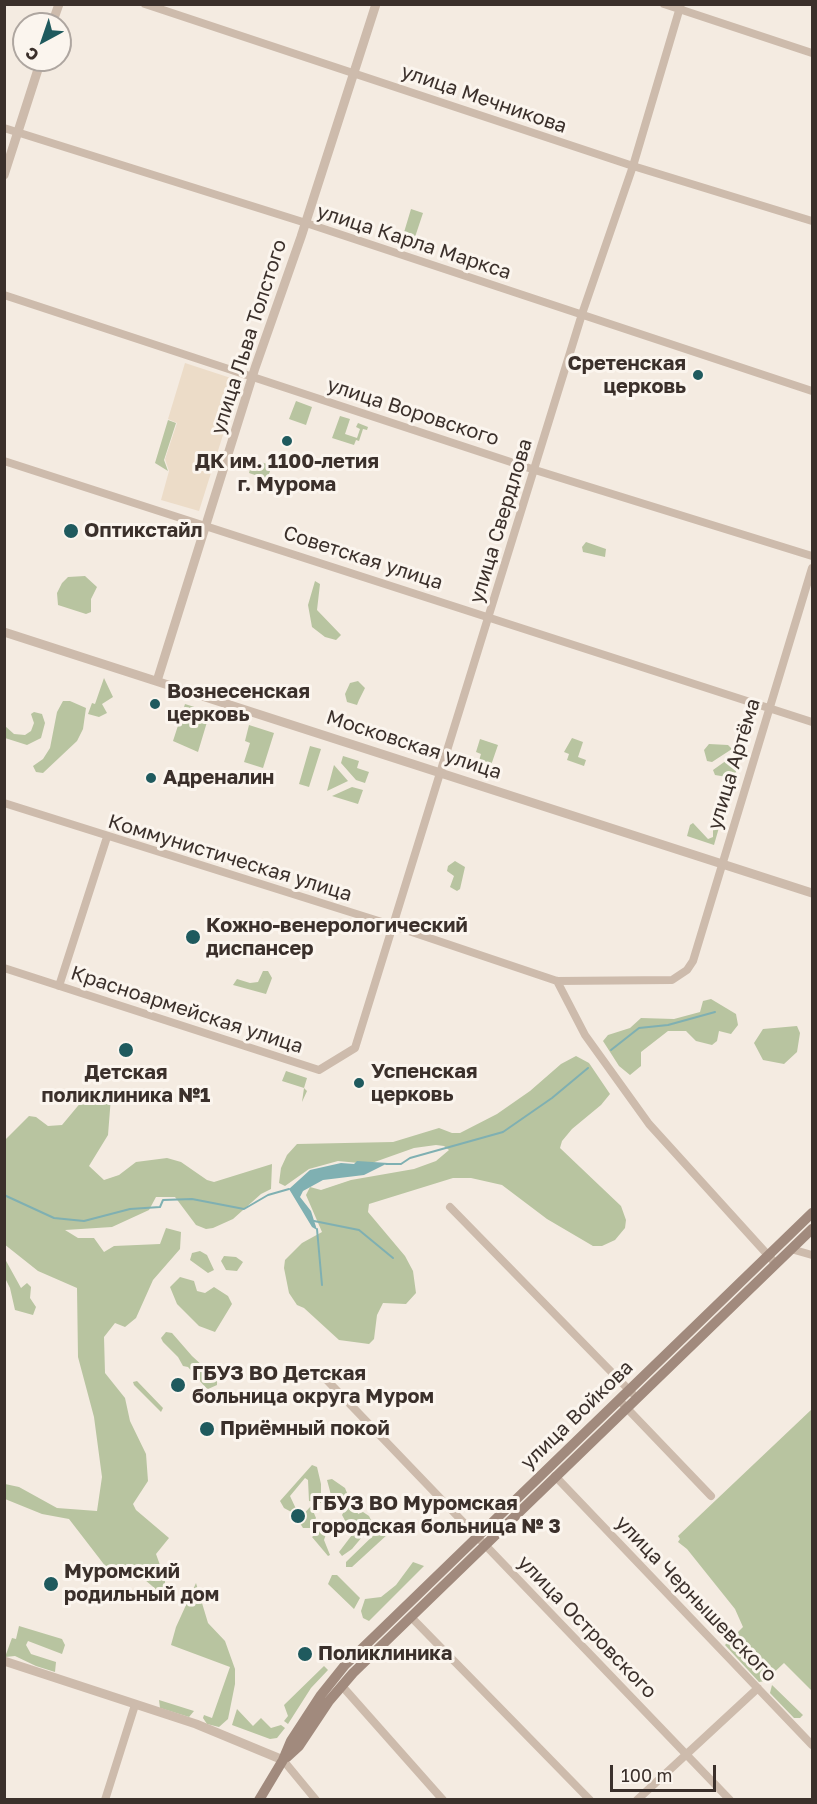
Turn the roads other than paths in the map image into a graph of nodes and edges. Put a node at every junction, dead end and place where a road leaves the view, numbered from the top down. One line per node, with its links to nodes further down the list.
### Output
1 (145, 4): 7 (street, улица Мечникова)
2 (376, 4): 7 (street, улица Льва Толстого)
3 (664, 4): 4 (street)
4 (680, 7): 5 (street); 10 (street, улица Свердлова)
5 (813, 53)
6 (37, 72): 9 (street)
7 (355, 73): 10 (street, улица Мечникова); 13 (street, улица Льва Толстого)
8 (4, 128): 9 (street, улица Карла Маркса)
9 (18, 132): 11 (street); 13 (street, улица Карла Маркса)
10 (633, 166): 12 (street, улица Мечникова); 15 (street, улица Свердлова)
11 (4, 175)
12 (813, 221)
13 (306, 223): 15 (street, улица Карла Маркса); 16 (street, улица Льва Толстого)
14 (4, 295): 16 (street, улица Воровского)
15 (582, 314): 17 (street, улица Карла Маркса); 19 (street, улица Свердлова)
16 (253, 376): 19 (street, улица Воровского); 20 (street, улица Льва Толстого)
17 (813, 391)
18 (4, 460): 20 (street, Советская улица)
19 (535, 470): 21 (street, улица Воровского); 23 (street, улица Свердлова)
20 (207, 525): 23 (street, Советская улица); 25 (street, улица Льва Толстого)
21 (813, 556)
22 (813, 568): 26 (street, улица Артёма)
23 (488, 617): 26 (street, Советская улица); 28 (street, улица Свердлова)
24 (4, 632): 25 (street, Московская улица)
25 (158, 681): 28 (street, Московская улица)
26 (769, 709): 27 (street, Советская улица); 31 (street, улица Артёма)
27 (813, 722)
28 (440, 772): 31 (street, Московская улица); 33 (street, улица Свердлова)
29 (4, 803): 30 (street, Коммунистическая улица)
30 (107, 837): 33 (street, Коммунистическая улица); 37 (street)
31 (722, 863): 32 (street, Московская улица); 35 (street, улица Артёма)
32 (813, 893)
33 (394, 926): 36 (street, Коммунистическая улица); 38 (street, улица Свердлова)
34 (4, 968): 37 (street, Красноармейская улица)
35 (687, 970): 36 (street, Коммунистическая улица)
36 (557, 981): 44 (street)
37 (59, 986): 38 (street, Красноармейская улица)
38 (355, 1048)
39 (450, 1207): 46 (street)
40 (813, 1213): 44 (main road, улица Войкова)
41 (813, 1228): 42 (main road, улица Войкова)
42 (791, 1249): 43 (street); 44 (main road, улица Войкова)
43 (813, 1255)
44 (772, 1260): 46 (main road, улица Войкова)
45 (321, 1374): 50 (street, улица Островского)
46 (633, 1394): 47 (main road, улица Войкова)
47 (622, 1404): 48 (main road, улица Войкова); 49 (street); 50 (main road, улица Войкова)
48 (555, 1476): 50 (main road, улица Войкова); 54 (street, улица Чернышевского)
49 (711, 1496)
50 (482, 1540): 51 (main road, улица Войкова); 57 (street, улица Островского); 58 (main road, улица Войкова)
51 (411, 1617): 53 (main road, улица Войкова); 63 (street)
52 (4, 1661): 55 (street)
53 (342, 1686): 58 (main road, улица Войкова); 62 (street)
54 (758, 1688): 56 (street, улица Чернышевского); 57 (street)
55 (135, 1706): 58 (street); 59 (street)
56 (813, 1745)
57 (684, 1753): 64 (street); 65 (street, улица Островского)
58 (283, 1760): 60 (main road, улица Войкова); 61 (street)
59 (105, 1800)
60 (259, 1800)
61 (316, 1800)
62 (443, 1800)
63 (590, 1800)
64 (637, 1800)
65 (730, 1800)

